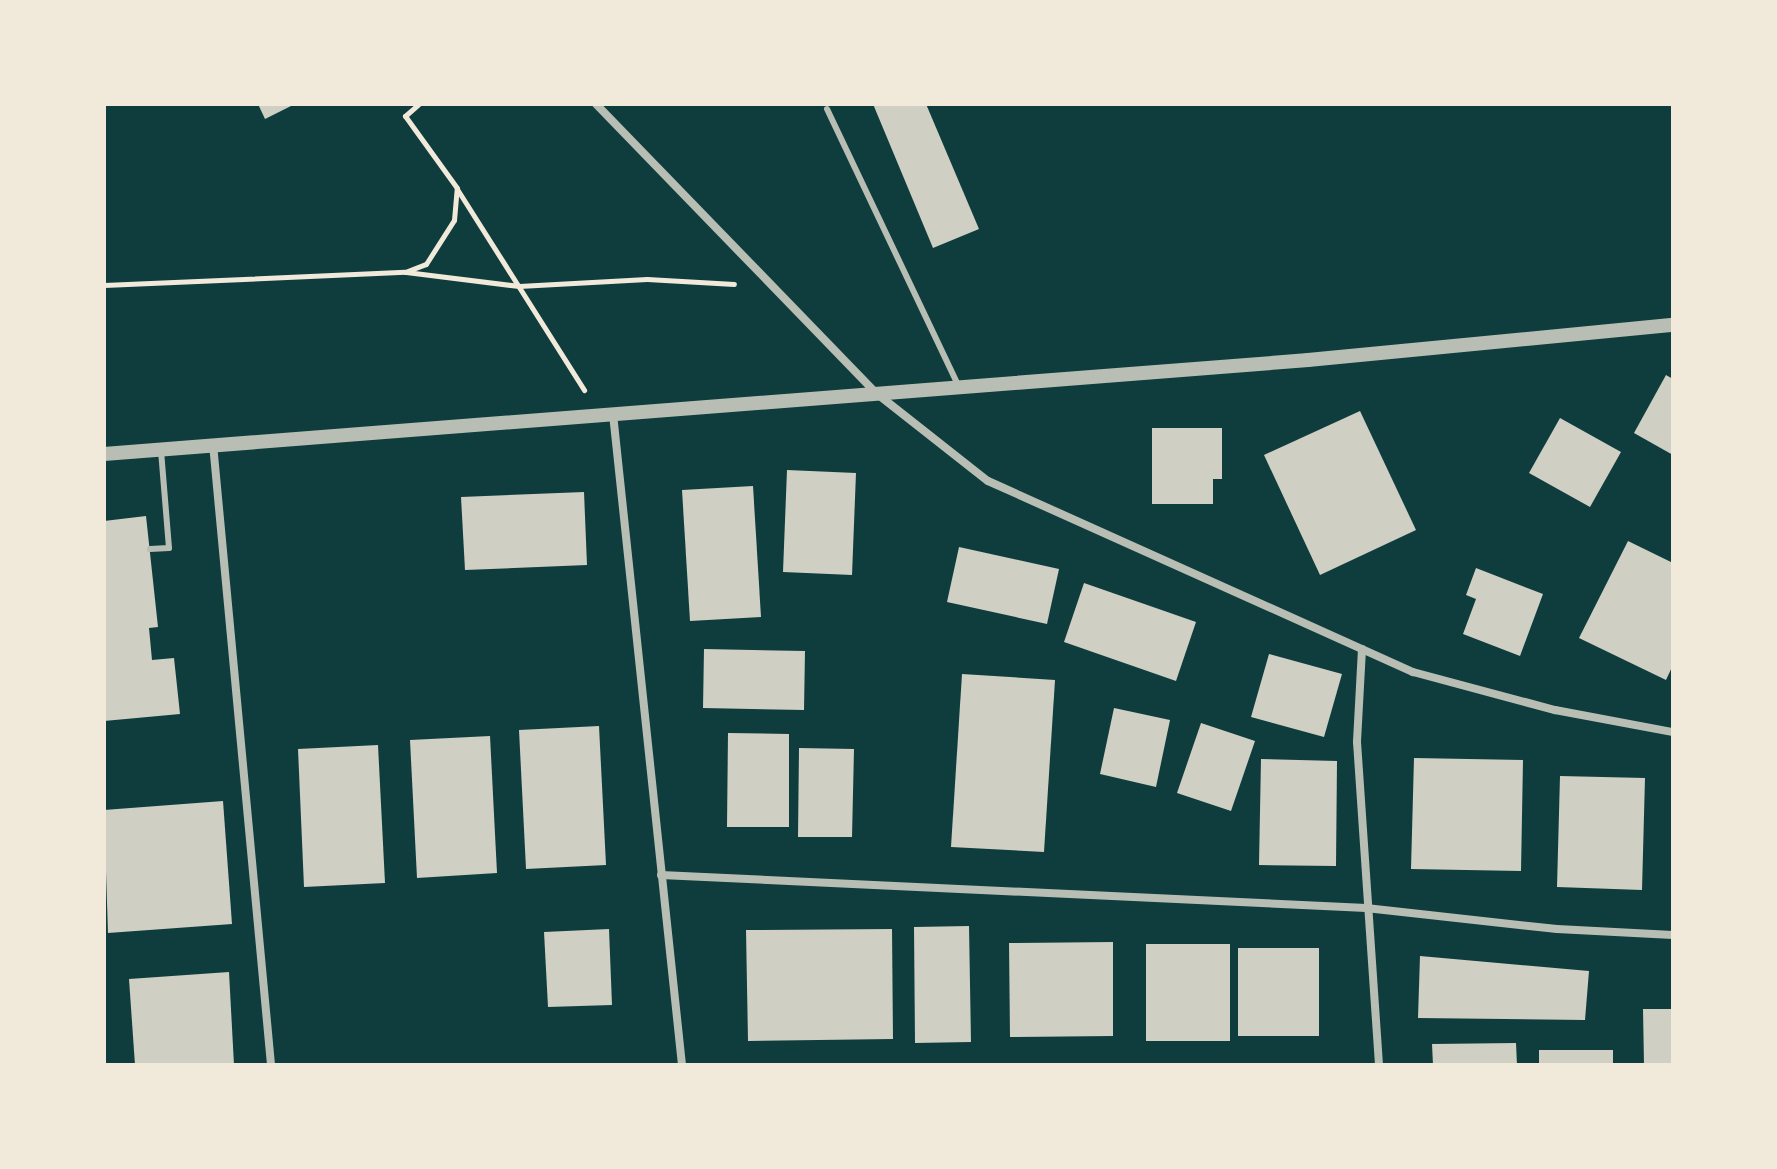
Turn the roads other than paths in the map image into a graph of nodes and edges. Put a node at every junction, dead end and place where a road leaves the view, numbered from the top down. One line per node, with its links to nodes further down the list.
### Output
1 (596, 104): 5 (street)
2 (827, 109): 4 (lane)
3 (1673, 325): 4 (street)
4 (959, 387): 5 (street)
5 (876, 393): 6 (street); 11 (street)
6 (606, 414): 7 (street); 13 (street)
7 (213, 443): 8 (street); 16 (street)
8 (161, 448): 9 (street); 10 (lane)
9 (104, 454)
10 (150, 549)
11 (1362, 649): 12 (street); 14 (street)
12 (1673, 732)
13 (661, 875): 14 (street); 17 (street)
14 (1366, 908): 15 (street); 18 (street)
15 (1673, 935)
16 (271, 1065)
17 (682, 1065)
18 (1379, 1065)

